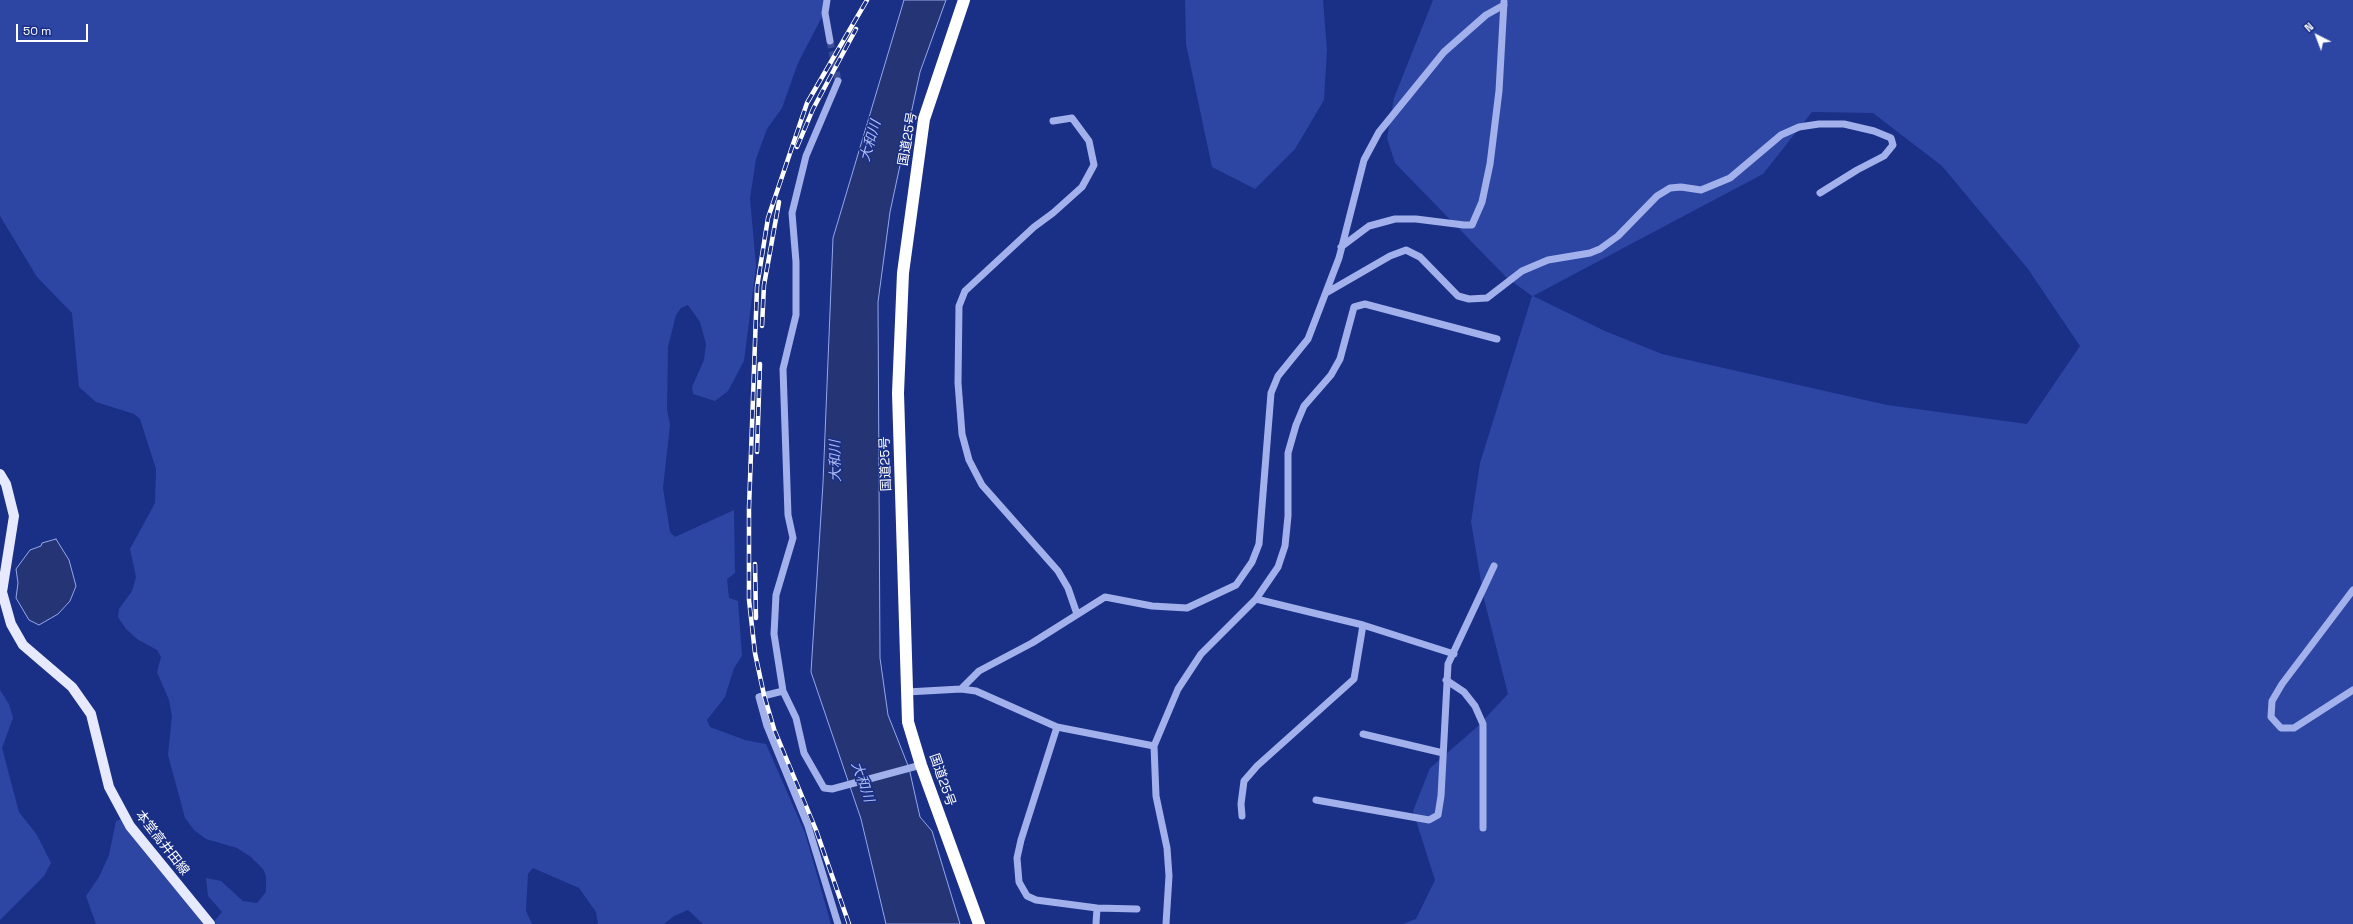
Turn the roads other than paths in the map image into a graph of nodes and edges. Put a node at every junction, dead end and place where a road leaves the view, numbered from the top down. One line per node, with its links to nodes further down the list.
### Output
1 (827, 0): 4 (street)
2 (964, 0): 22 (highway, 国道25号)
3 (1504, 2): 8 (street); 8 (street)
4 (830, 41)
5 (838, 82): 21 (street)
6 (1053, 121): 15 (street)
7 (1820, 193): 9 (street)
8 (1341, 247): 9 (street)
9 (1326, 293): 15 (street)
10 (1497, 339): 14 (street)
11 (0, 474): 33 (main road, 本堂高井田線)
12 (1494, 566): 17 (street)
13 (2353, 590): 20 (street)
14 (1256, 599): 16 (street); 25 (street)
15 (1077, 614): 19 (street)
16 (1363, 625): 17 (street); 29 (street)
17 (1454, 654): 18 (street)
18 (1446, 680): 26 (street); 30 (street)
19 (961, 689): 22 (street); 23 (street)
20 (2353, 690)
21 (783, 692): 27 (street); 34 (street)
22 (907, 692): 27 (highway, 国道25号)
23 (1057, 727): 25 (street); 31 (street)
24 (1363, 734): 26 (street)
25 (1154, 746): 37 (street)
26 (1443, 753): 28 (street)
27 (921, 765): 35 (highway, 国道25号)
28 (1316, 800)
29 (1242, 816)
30 (1483, 828)
31 (1097, 908): 32 (street); 36 (street)
32 (1137, 909)
33 (210, 924)
34 (838, 924)
35 (979, 924)
36 (1096, 924)
37 (1166, 924)

